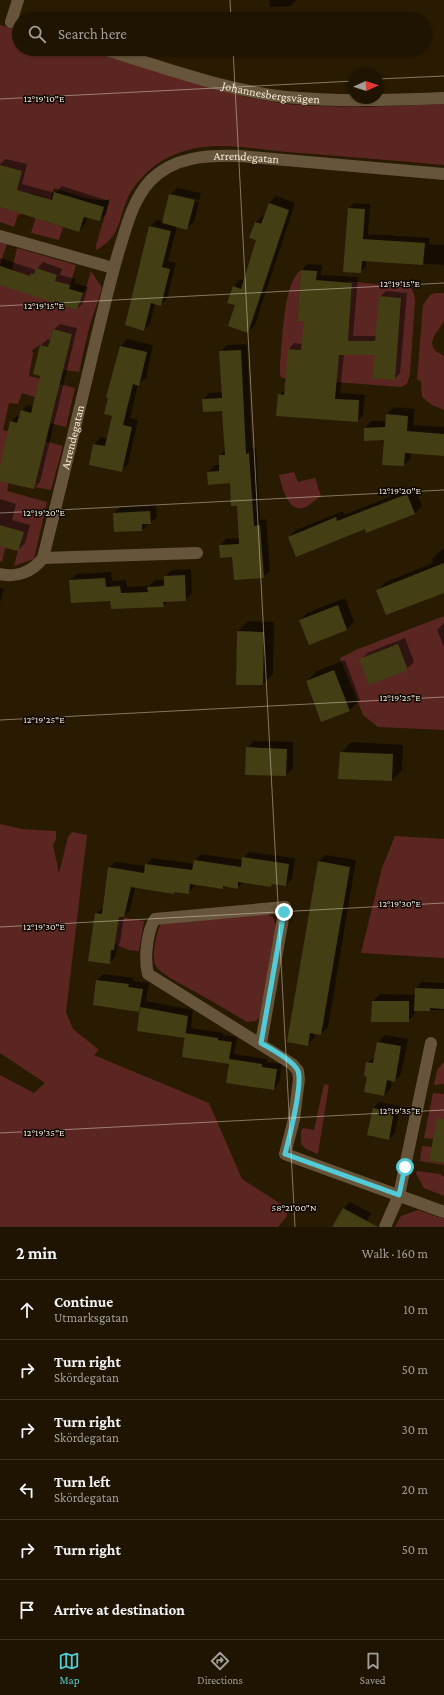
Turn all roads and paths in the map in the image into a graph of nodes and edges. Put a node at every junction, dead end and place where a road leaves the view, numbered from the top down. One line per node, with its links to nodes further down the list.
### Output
1 (18, 0): 2 (street)
2 (13, 12)
3 (126, 56): 4 (street, Johannesbergsvägen)
4 (444, 98)
5 (444, 174): 7 (street, Arrendegatan)
6 (0, 236): 7 (street)
7 (113, 268): 9 (street, Arrendegatan)
8 (197, 553): 9 (street)
9 (43, 558): 10 (street)
10 (0, 574)
11 (261, 1043): 11 (street); 13 (street)
12 (431, 1043): 13 (street)
13 (399, 1195): 14 (street); 15 (street)
14 (444, 1212)
15 (385, 1227)

